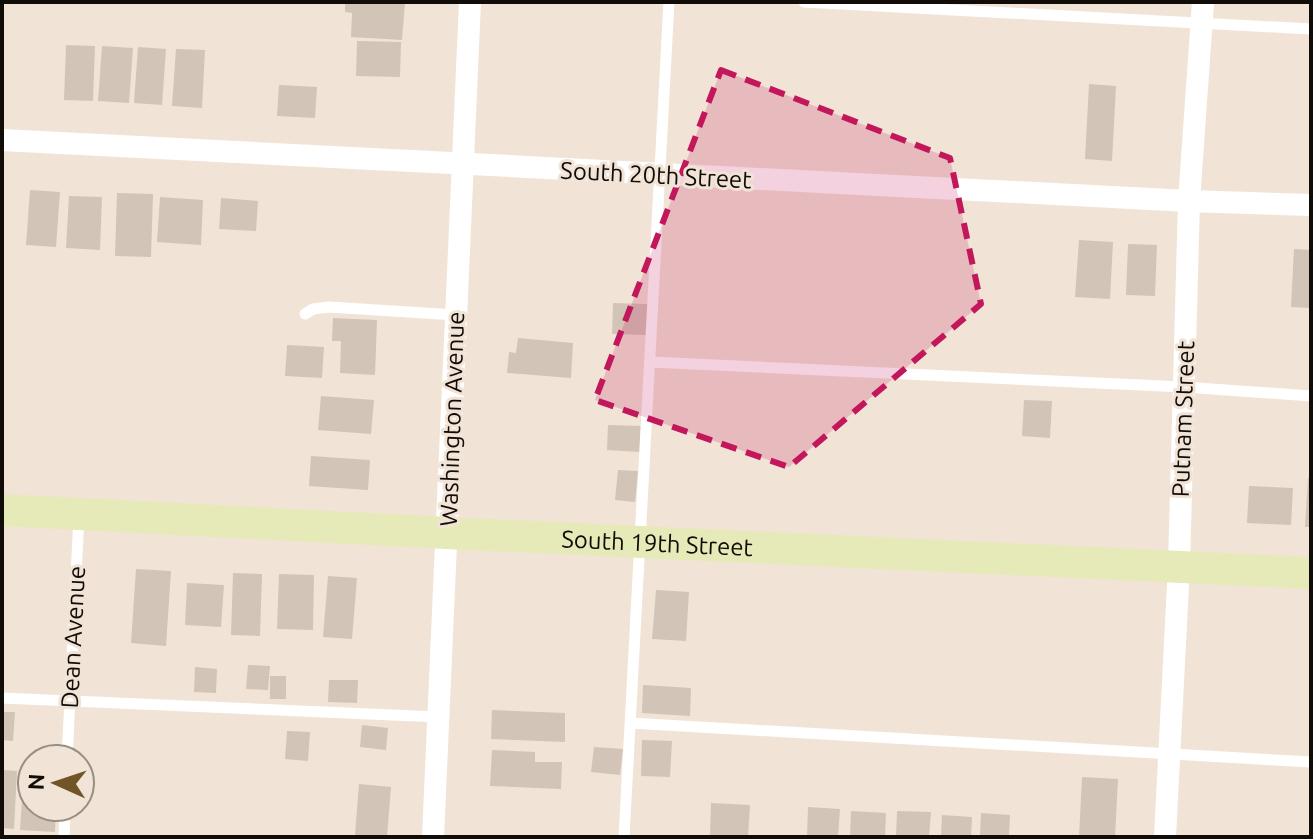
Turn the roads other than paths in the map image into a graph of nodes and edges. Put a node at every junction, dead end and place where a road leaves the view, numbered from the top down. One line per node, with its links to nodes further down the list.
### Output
1 (470, 2): 7 (street, Washington Avenue)
2 (669, 2): 8 (lane)
3 (804, 2): 4 (lane)
4 (1202, 13): 5 (lane); 9 (street, Putnam Street)
5 (1311, 29)
6 (2, 140): 7 (street, South 20th Street)
7 (462, 165): 8 (street, South 20th Street); 12 (street, Washington Avenue)
8 (660, 175): 9 (street, South 20th Street); 13 (lane)
9 (1189, 201): 10 (street, South 20th Street); 14 (street, Putnam Street)
10 (1311, 205)
11 (305, 314): 12 (lane)
12 (456, 315): 18 (street, Washington Avenue)
13 (650, 362): 14 (lane); 19 (lane)
14 (1184, 387): 15 (lane); 20 (street, Putnam Street)
15 (1311, 396)
16 (2, 510): 17 (street, South 19th Street)
17 (79, 515): 18 (street, South 19th Street); 23 (lane, Dean Avenue)
18 (447, 533): 19 (street, South 19th Street); 24 (street, Washington Avenue)
19 (640, 541): 20 (street, South 19th Street); 25 (lane)
20 (1179, 565): 21 (street, South 19th Street); 27 (street, Putnam Street)
21 (1311, 573)
22 (2, 698): 23 (lane)
23 (70, 702): 24 (lane); 26 (lane, Dean Avenue)
24 (439, 717): 29 (street, Washington Avenue)
25 (630, 723): 27 (lane); 30 (lane)
26 (68, 743)
27 (1169, 754): 28 (lane); 31 (street, Putnam Street)
28 (1311, 762)
29 (433, 837)
30 (624, 837)
31 (1165, 837)

